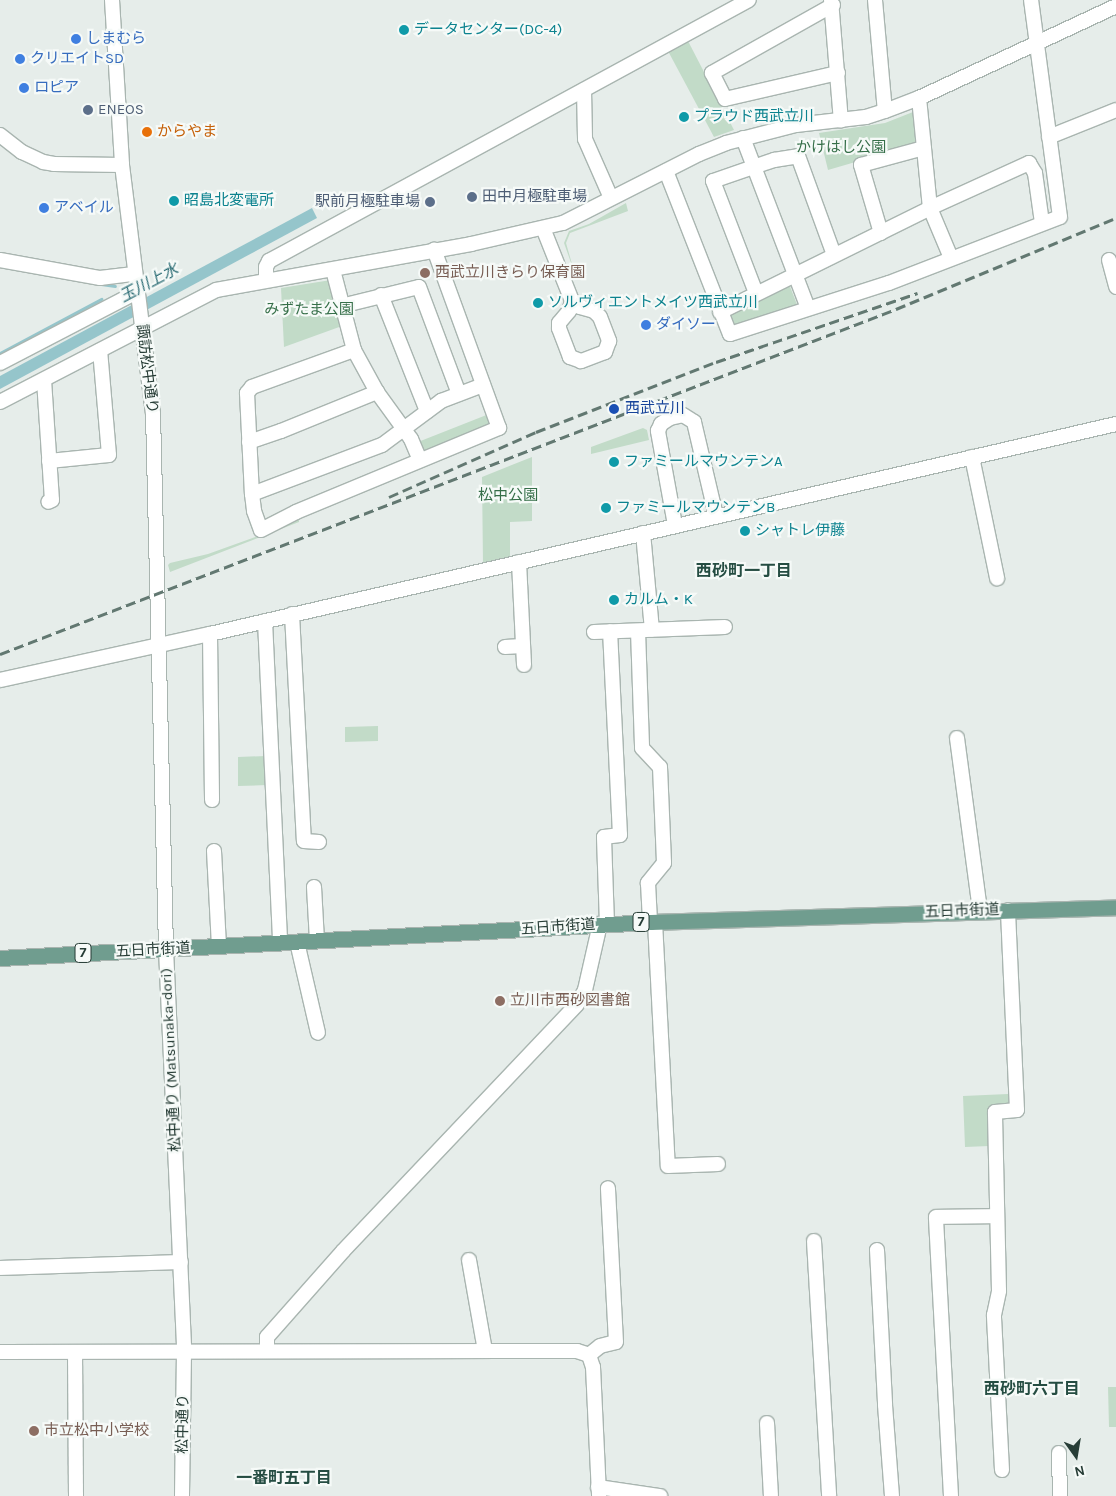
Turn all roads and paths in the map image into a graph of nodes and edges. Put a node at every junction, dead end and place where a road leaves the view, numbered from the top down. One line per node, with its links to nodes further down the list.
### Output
1 (112, 0): 18 (street, 諏訪松中通り)
2 (749, 0): 9 (street)
3 (875, 0): 12 (street)
4 (1031, 0): 7 (street)
5 (832, 2): 8 (street); 8 (street)
6 (1116, 6): 7 (street)
7 (1038, 42): 10 (street); 16 (street)
8 (838, 73): 13 (street)
9 (584, 90): 21 (street); 34 (street)
10 (918, 98): 12 (street); 17 (street)
11 (1116, 110): 16 (street)
12 (885, 111): 13 (street)
13 (841, 121): 15 (street)
14 (0, 135): 18 (street)
15 (743, 138): 19 (street); 20 (street)
16 (1049, 138): 23 (street)
17 (924, 148): 22 (street); 25 (street)
18 (122, 165): 32 (street, 諏訪松中通り)
19 (754, 166): 27 (street); 33 (street); 36 (street)
20 (666, 171): 21 (street); 42 (street)
21 (611, 198): 24 (street)
22 (930, 208): 23 (street); 25 (street); 28 (street)
23 (1042, 223): 28 (street)
24 (543, 228): 26 (street); 40 (street)
25 (881, 233): 27 (street)
26 (434, 249): 31 (street); 48 (street)
27 (834, 255): 33 (street)
28 (951, 258): 41 (street)
29 (0, 260): 32 (street)
30 (1112, 266): 35 (street)
31 (333, 270): 34 (street); 39 (street)
32 (134, 274): 38 (street, 諏訪松中通り)
33 (795, 275): 36 (street); 41 (street)
34 (266, 280): 43 (street)
35 (1116, 287)
36 (756, 294): 42 (street)
37 (381, 295): 39 (street); 50 (street); 52 (street)
38 (137, 296): 43 (street, 諏訪松中通り); 46 (street)
39 (341, 306): 45 (street)
40 (574, 306)
41 (808, 308): 42 (street)
42 (720, 312)
43 (141, 322): 44 (street); 66 (street, 諏訪松中通り)
44 (100, 350): 47 (street); 58 (street)
45 (354, 350): 49 (street); 55 (street)
46 (0, 363)
47 (44, 380): 51 (street); 58 (street)
48 (483, 385): 50 (street); 57 (street)
49 (377, 392): 54 (street); 55 (street)
50 (459, 394): 52 (street)
51 (0, 402)
52 (427, 411): 54 (street)
53 (1116, 424): 56 (street)
54 (404, 429): 57 (street); 59 (street)
55 (249, 442): 59 (street)
56 (972, 457): 61 (street); 65 (street)
57 (420, 460): 59 (street)
58 (49, 461): 60 (street)
59 (252, 494)
60 (48, 502)
61 (716, 516): 62 (street); 62 (street)
62 (675, 525): 63 (street)
63 (643, 532): 64 (street); 70 (street)
64 (518, 562): 67 (street); 75 (street)
65 (997, 578)
66 (157, 589): 74 (street, 松中通り (Matsunaka-dori))
67 (292, 614): 68 (street); 81 (street)
68 (265, 620): 73 (street); 91 (street)
69 (725, 627): 70 (street)
70 (645, 630): 71 (street); 87 (street)
71 (610, 631): 72 (street); 88 (street)
72 (594, 632)
73 (210, 634): 74 (street); 80 (street)
74 (157, 645): 78 (street); 93 (street, 松中通り (Matsunaka-dori))
75 (522, 646): 76 (street); 77 (street)
76 (505, 647)
77 (524, 665)
78 (0, 680)
79 (957, 738): 85 (street)
80 (214, 793)
81 (319, 842)
82 (214, 851): 92 (street)
83 (314, 887): 89 (street)
84 (1116, 906): 86 (main road, 五日市街道 / 7)
85 (980, 910): 86 (main road, 五日市街道 / 7); 87 (main road, 五日市街道 / 7)
86 (1008, 910): 98 (street)
87 (652, 922): 88 (main road, 五日市街道 / 7); 96 (street)
88 (603, 924): 89 (main road, 五日市街道 / 7); 104 (street)
89 (317, 941): 90 (main road, 五日市街道 / 7)
90 (297, 942): 91 (main road, 五日市街道 / 7); 95 (street)
91 (280, 943): 92 (main road, 五日市街道 / 7)
92 (219, 946): 93 (main road, 五日市街道 / 7)
93 (166, 949): 94 (main road, 五日市街道 / 7); 102 (street, 松中通り (Matsunaka-dori))
94 (0, 958)
95 (318, 1033)
96 (718, 1164)
97 (608, 1188): 109 (street)
98 (997, 1216): 112 (street); 120 (street)
99 (814, 1241): 118 (street)
100 (877, 1250): 119 (street)
101 (469, 1260): 105 (street)
102 (181, 1262): 103 (street); 108 (street, 松中通り (Matsunaka-dori))
103 (0, 1268)
104 (267, 1351): 105 (street); 108 (street)
105 (485, 1351): 109 (street)
106 (0, 1352): 107 (street)
107 (75, 1352): 108 (street); 114 (street)
108 (184, 1352): 115 (street, 松中通り)
109 (583, 1353): 113 (street)
110 (767, 1423): 117 (street)
111 (1059, 1452): 121 (street)
112 (1002, 1470)
113 (598, 1492): 116 (street)
114 (76, 1496)
115 (182, 1496)
116 (660, 1496)
117 (770, 1496)
118 (829, 1496)
119 (892, 1496)
120 (951, 1496)
121 (1060, 1496)

